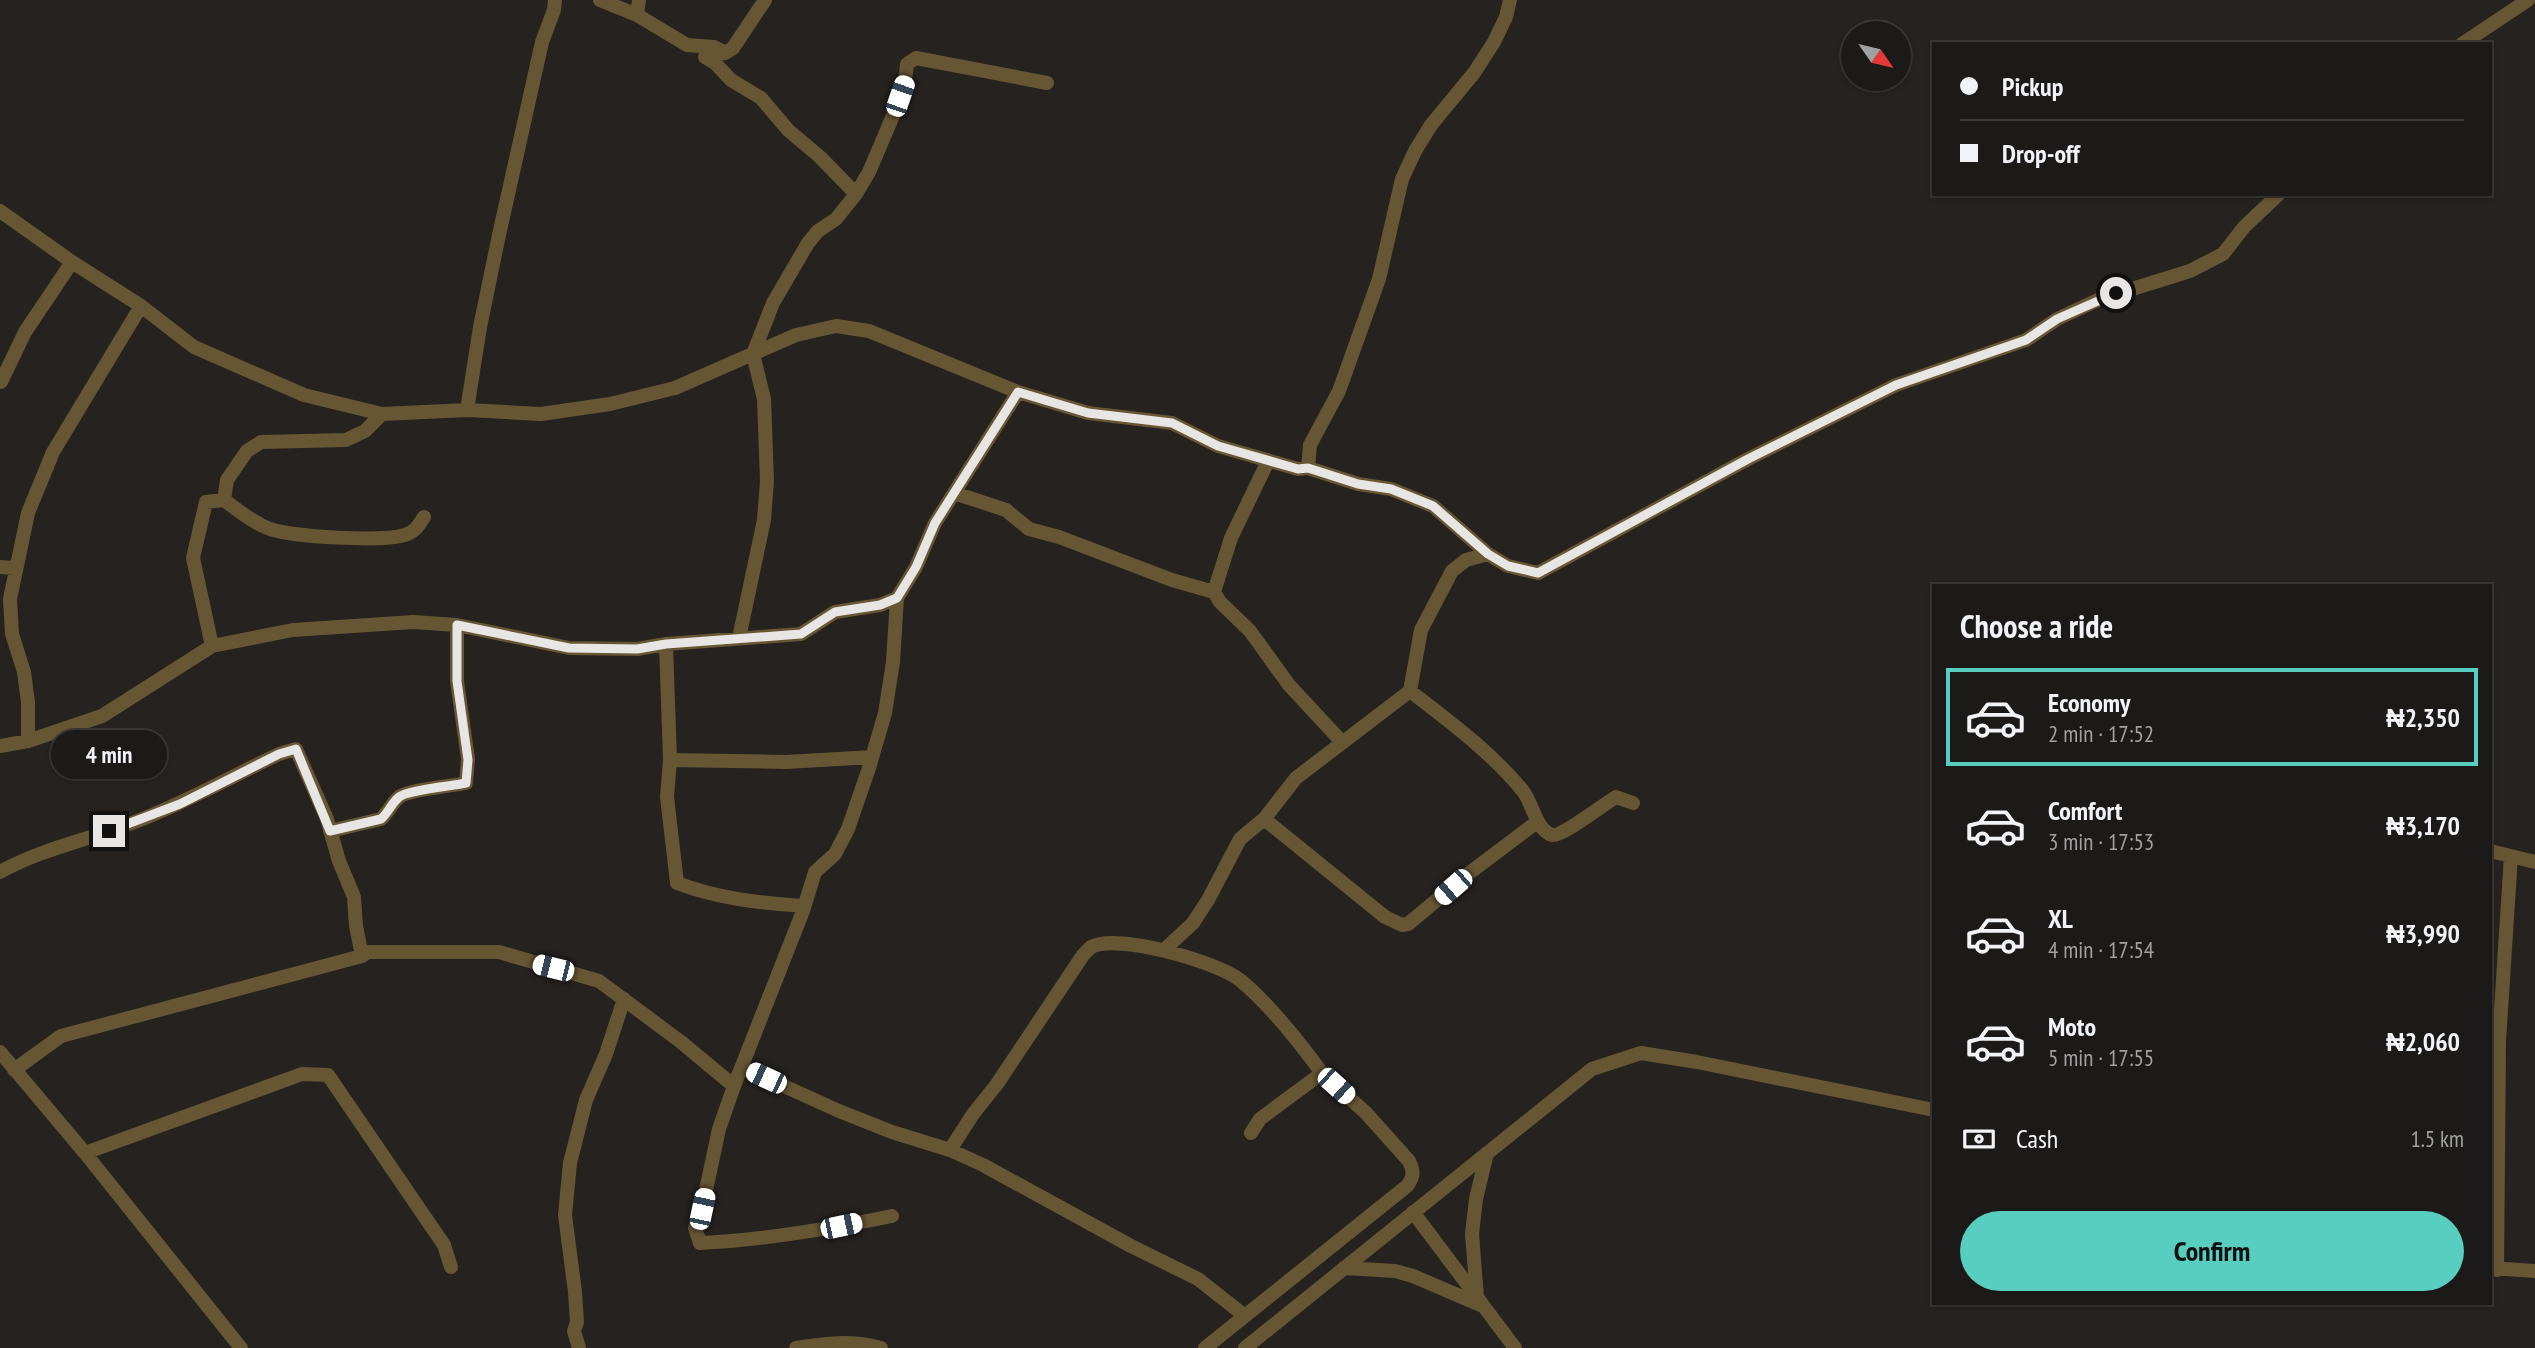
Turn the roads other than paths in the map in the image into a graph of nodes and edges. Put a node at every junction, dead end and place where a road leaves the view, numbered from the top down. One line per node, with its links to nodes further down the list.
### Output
1 (555, 0): 19 (street)
2 (600, 0): 7 (street)
3 (639, 0): 7 (street)
4 (765, 0): 9 (street)
5 (1510, 0): 22 (street)
6 (2528, 0): 8 (street)
7 (637, 15): 9 (street)
8 (2465, 42)
9 (725, 53): 11 (street)
10 (1046, 83): 11 (street)
11 (856, 194): 16 (street)
12 (2277, 196): 26 (street)
13 (0, 211): 14 (street)
14 (72, 262): 15 (street); 17 (street)
15 (141, 306): 20 (street); 27 (street)
16 (753, 354): 18 (street); 19 (street); 31 (street)
17 (1, 382)
18 (1018, 392): 21 (street); 23 (street)
19 (467, 410): 20 (street)
20 (382, 414): 24 (street)
21 (1268, 461): 22 (street); 28 (street)
22 (1308, 468): 26 (street)
23 (954, 493): 28 (street); 29 (street)
24 (224, 500): 25 (street); 33 (street)
25 (424, 517)
26 (1488, 554): 34 (street)
27 (7, 567): 35 (street)
28 (1214, 592): 36 (street)
29 (897, 598): 31 (street); 38 (street)
30 (457, 625): 32 (street); 33 (street); 43 (street)
31 (739, 638): 32 (street)
32 (666, 644): 39 (street)
33 (212, 646): 35 (street)
34 (1410, 691): 36 (street); 42 (street)
35 (27, 741): 37 (street)
36 (1342, 742): 41 (street)
37 (0, 746)
38 (872, 757): 39 (street); 48 (street)
39 (670, 760): 48 (street)
40 (1633, 803): 42 (street)
41 (1264, 819): 42 (street); 49 (street)
42 (1537, 822)
43 (330, 831): 47 (street); 50 (street)
44 (2492, 851): 45 (street)
45 (2511, 856): 46 (street); 66 (street)
46 (2535, 862)
47 (0, 872)
48 (804, 906): 53 (street)
49 (1164, 950): 55 (street); 59 (street)
50 (362, 956): 51 (street); 54 (street)
51 (624, 999): 56 (street); 71 (street)
52 (0, 1052): 54 (street)
53 (742, 1067): 56 (street); 59 (street)
54 (14, 1070): 60 (street)
55 (1322, 1073): 58 (street); 69 (street)
56 (734, 1086): 63 (street)
57 (1932, 1110): 61 (street)
58 (1251, 1133)
59 (950, 1150): 69 (street)
60 (85, 1153): 64 (street); 70 (street)
61 (1487, 1153): 62 (street); 68 (street)
62 (1413, 1212): 65 (street); 68 (street)
63 (892, 1216)
64 (451, 1267)
65 (1344, 1268): 68 (street); 75 (street)
66 (2493, 1269): 67 (street)
67 (2535, 1270)
68 (1480, 1302): 76 (street)
69 (1245, 1316): 74 (street)
70 (241, 1348)
71 (579, 1348)
72 (796, 1348): 73 (street)
73 (881, 1348)
74 (1205, 1348)
75 (1244, 1348)
76 (1515, 1348)

